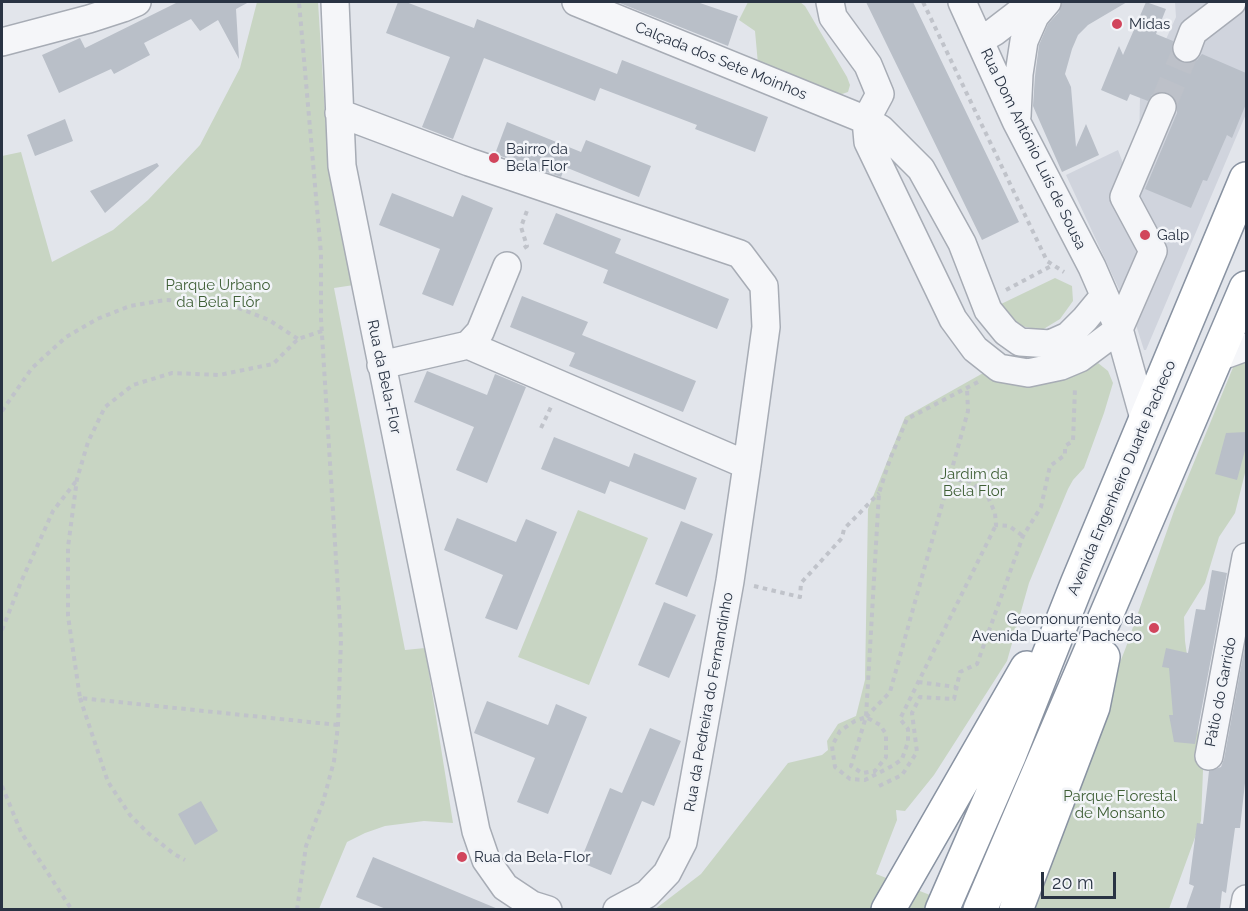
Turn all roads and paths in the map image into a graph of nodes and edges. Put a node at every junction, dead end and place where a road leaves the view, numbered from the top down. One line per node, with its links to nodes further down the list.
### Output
1 (137, 2): 11 (street)
2 (299, 2): 26 (path)
3 (335, 2): 16 (street, Rua da Bela-Flor)
4 (576, 2): 17 (street, Calçada dos Sete Moinhos)
5 (830, 2): 17 (street)
6 (923, 2): 23 (path)
7 (1033, 2): 12 (street)
8 (1047, 2): 18 (street)
9 (1233, 2): 14 (street)
10 (967, 3): 12 (street, Rua Dom António Luís de Sousa)
11 (88, 10): 13 (street)
12 (980, 40): 18 (street, Rua Dom António Luís de Sousa)
13 (2, 42)
14 (1187, 48)
15 (1162, 107): 25 (street)
16 (339, 113): 20 (street, Rua da Pedreira do Fernandinho); 31 (street, Rua da Bela-Flor)
17 (866, 120): 24 (street); 32 (street)
18 (1016, 121): 24 (street, Rua Dom António Luís de Sousa)
19 (1246, 179): 36 (highway, Avenida Engenheiro Duarte Pacheco)
20 (536, 185): 21 (path); 37 (street, Rua da Pedreira do Fernandinho)
21 (507, 266): 28 (street)
22 (1246, 288): 30 (highway)
23 (1000, 293)
24 (1104, 296): 25 (street, Rua Dom António Luís de Sousa)
25 (1119, 329): 32 (street); 36 (street, Rua Dom António Luís de Sousa)
26 (322, 331): 27 (path); 52 (path)
27 (298, 339): 35 (path); 38 (path)
28 (468, 345): 31 (street); 37 (street)
29 (1246, 347): 30 (street)
30 (1216, 358): 46 (highway)
31 (381, 365): 58 (street, Rua da Bela-Flor)
32 (999, 368): 34 (path)
33 (1073, 378): 42 (path)
34 (968, 388): 39 (path); 40 (path)
35 (2, 411)
36 (1145, 422): 45 (highway, Avenida Engenheiro Duarte Pacheco)
37 (747, 465): 44 (street, Rua da Pedreira do Fernandinho)
38 (77, 479): 47 (path); 50 (path)
39 (949, 479): 41 (path); 51 (path)
40 (879, 493): 44 (path); 51 (path)
41 (996, 525): 42 (path); 48 (path)
42 (1023, 536): 49 (path)
43 (1246, 557): 53 (street, Pátio do Garrido)
44 (730, 581): 61 (street, Rua da Pedreira do Fernandinho)
45 (1077, 584): 62 (highway); 63 (highway, Avenida Engenheiro Duarte Pacheco)
46 (1114, 596): 64 (highway); 65 (highway)
47 (2, 630)
48 (918, 682): 49 (path); 51 (path)
49 (957, 687): 55 (path)
50 (80, 698): 52 (path); 56 (path)
51 (866, 717): 51 (path)
52 (338, 725): 60 (path)
53 (1209, 756)
54 (2, 786): 59 (path)
55 (879, 786)
56 (185, 860)
57 (1246, 899): 66 (street)
58 (537, 908)
59 (72, 909)
60 (297, 909)
61 (617, 909)
62 (888, 909)
63 (942, 909)
64 (980, 909)
65 (1016, 909)
66 (1244, 909)

